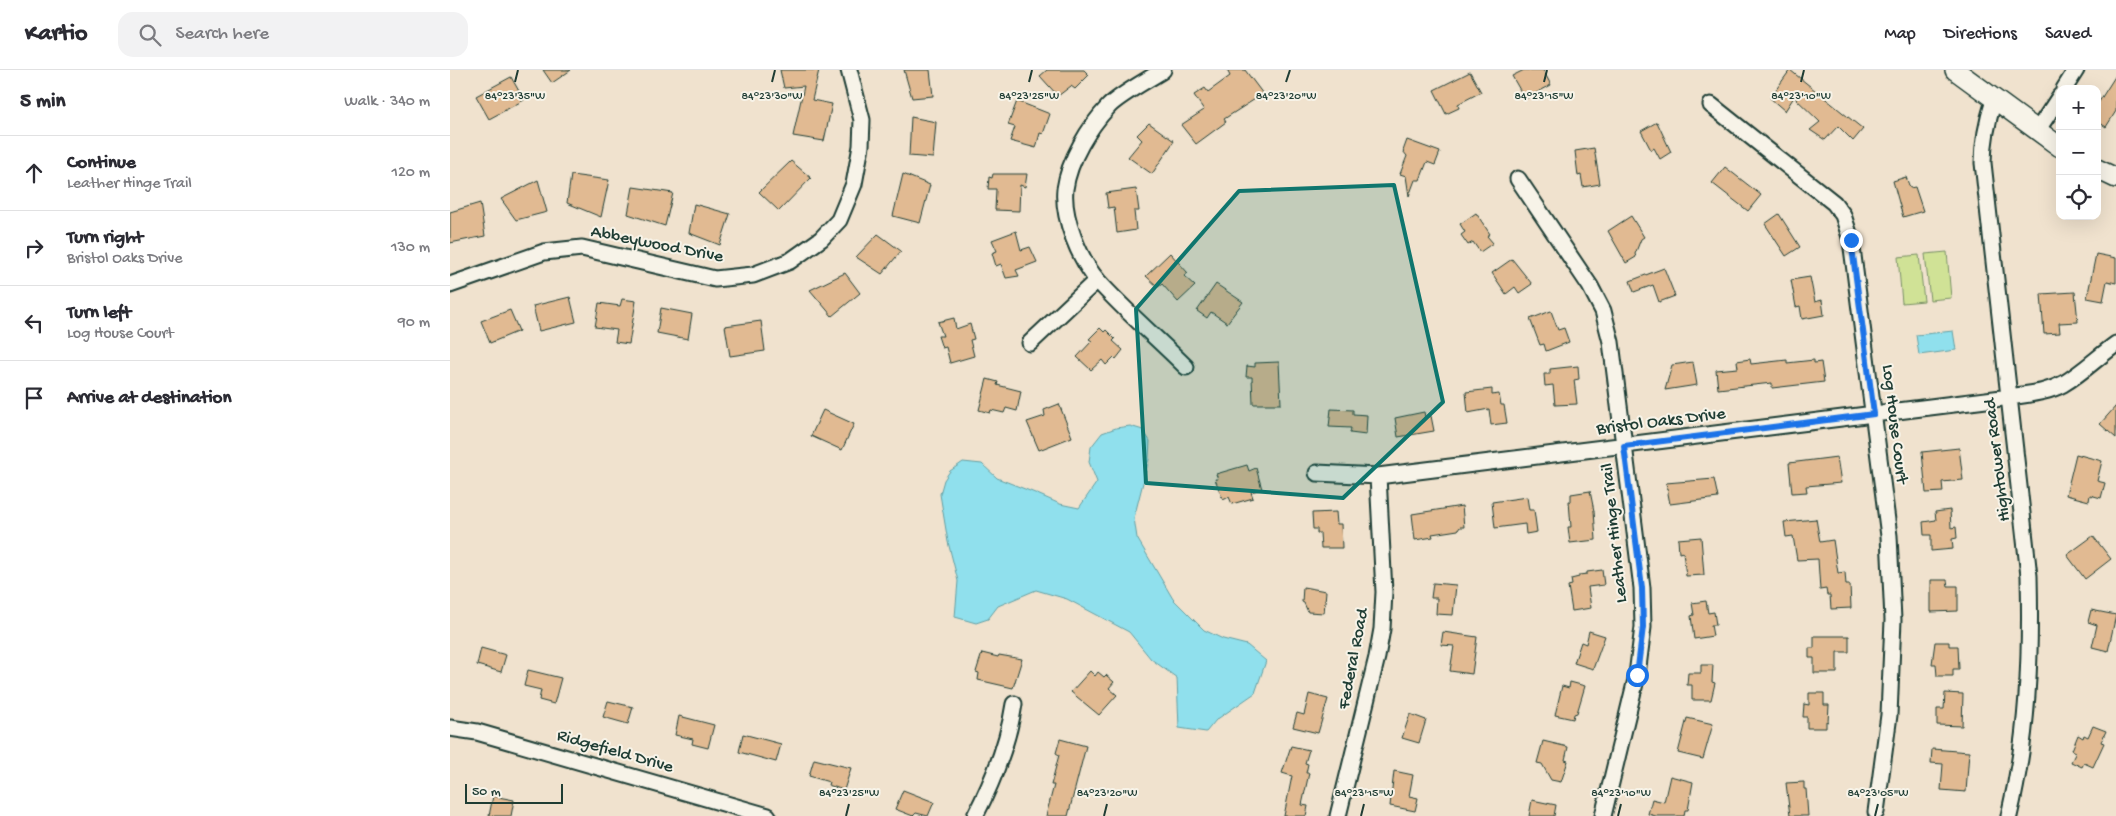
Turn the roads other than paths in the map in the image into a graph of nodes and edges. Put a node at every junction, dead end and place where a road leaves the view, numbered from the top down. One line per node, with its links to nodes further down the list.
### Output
1 (849, 70): 15 (street, Abbeywood Drive)
2 (1163, 70): 14 (street)
3 (1956, 70): 6 (main road)
4 (2076, 70): 5 (street)
5 (2067, 85)
6 (1994, 100): 9 (main road); 19 (street, Hightower Road)
7 (2056, 102): 9 (street)
8 (1711, 105): 20 (street, Log House Court)
9 (2037, 131): 10 (main road)
10 (2056, 144)
11 (2101, 170): 12 (main road)
12 (2116, 178)
13 (1518, 179): 21 (street, Leather Hinge Trail)
14 (1097, 280): 16 (street); 18 (street)
15 (450, 285)
16 (1030, 343)
17 (2116, 344): 19 (street, Bristol Oaks Drive)
18 (1186, 367)
19 (2010, 397): 20 (street, Bristol Oaks Drive); 31 (street, Hightower Road)
20 (1874, 414): 21 (street, Bristol Oaks Drive); 26 (street, Log House Court)
21 (1624, 446): 23 (street, Bristol Oaks Drive); 30 (street, Leather Hinge Trail)
22 (1317, 473): 23 (street, Bristol Oaks Drive)
23 (1378, 476): 29 (street, Federal Road)
24 (1014, 704): 28 (street)
25 (450, 728): 27 (street, Ridgefield Drive)
26 (1876, 812)
27 (768, 816)
28 (976, 816)
29 (1338, 816)
30 (1603, 816)
31 (2008, 816)

